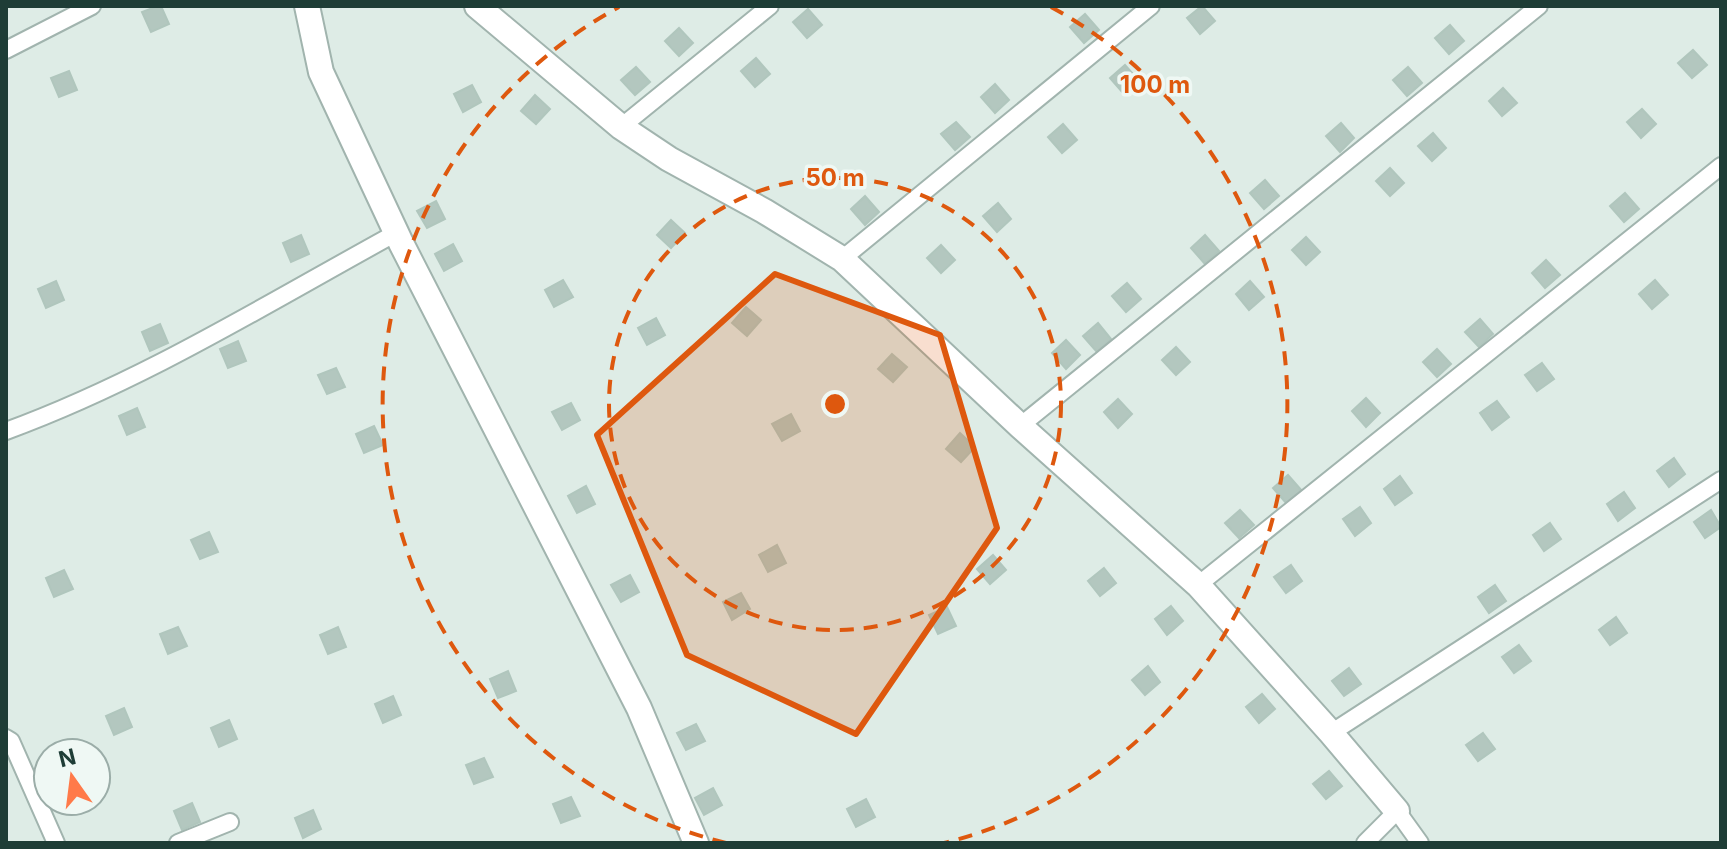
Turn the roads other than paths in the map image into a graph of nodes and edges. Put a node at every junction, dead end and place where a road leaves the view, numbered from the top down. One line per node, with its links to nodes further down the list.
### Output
1 (92, 6): 7 (lane)
2 (307, 6): 10 (street)
3 (477, 6): 8 (street)
4 (770, 6): 8 (lane)
5 (1151, 6): 11 (lane)
6 (1539, 6): 12 (lane)
7 (6, 50)
8 (621, 127): 11 (street)
9 (1721, 166): 15 (lane)
10 (396, 233): 13 (lane); 22 (street)
11 (842, 259): 12 (street)
12 (1020, 426): 15 (street)
13 (6, 431)
14 (1721, 480): 16 (lane)
15 (1198, 585): 16 (street)
16 (1331, 733): 18 (street)
17 (6, 738): 20 (lane)
18 (1397, 811): 23 (lane); 24 (lane)
19 (230, 822): 21 (lane)
20 (56, 843)
21 (178, 843)
22 (696, 843)
23 (1365, 843)
24 (1420, 843)

